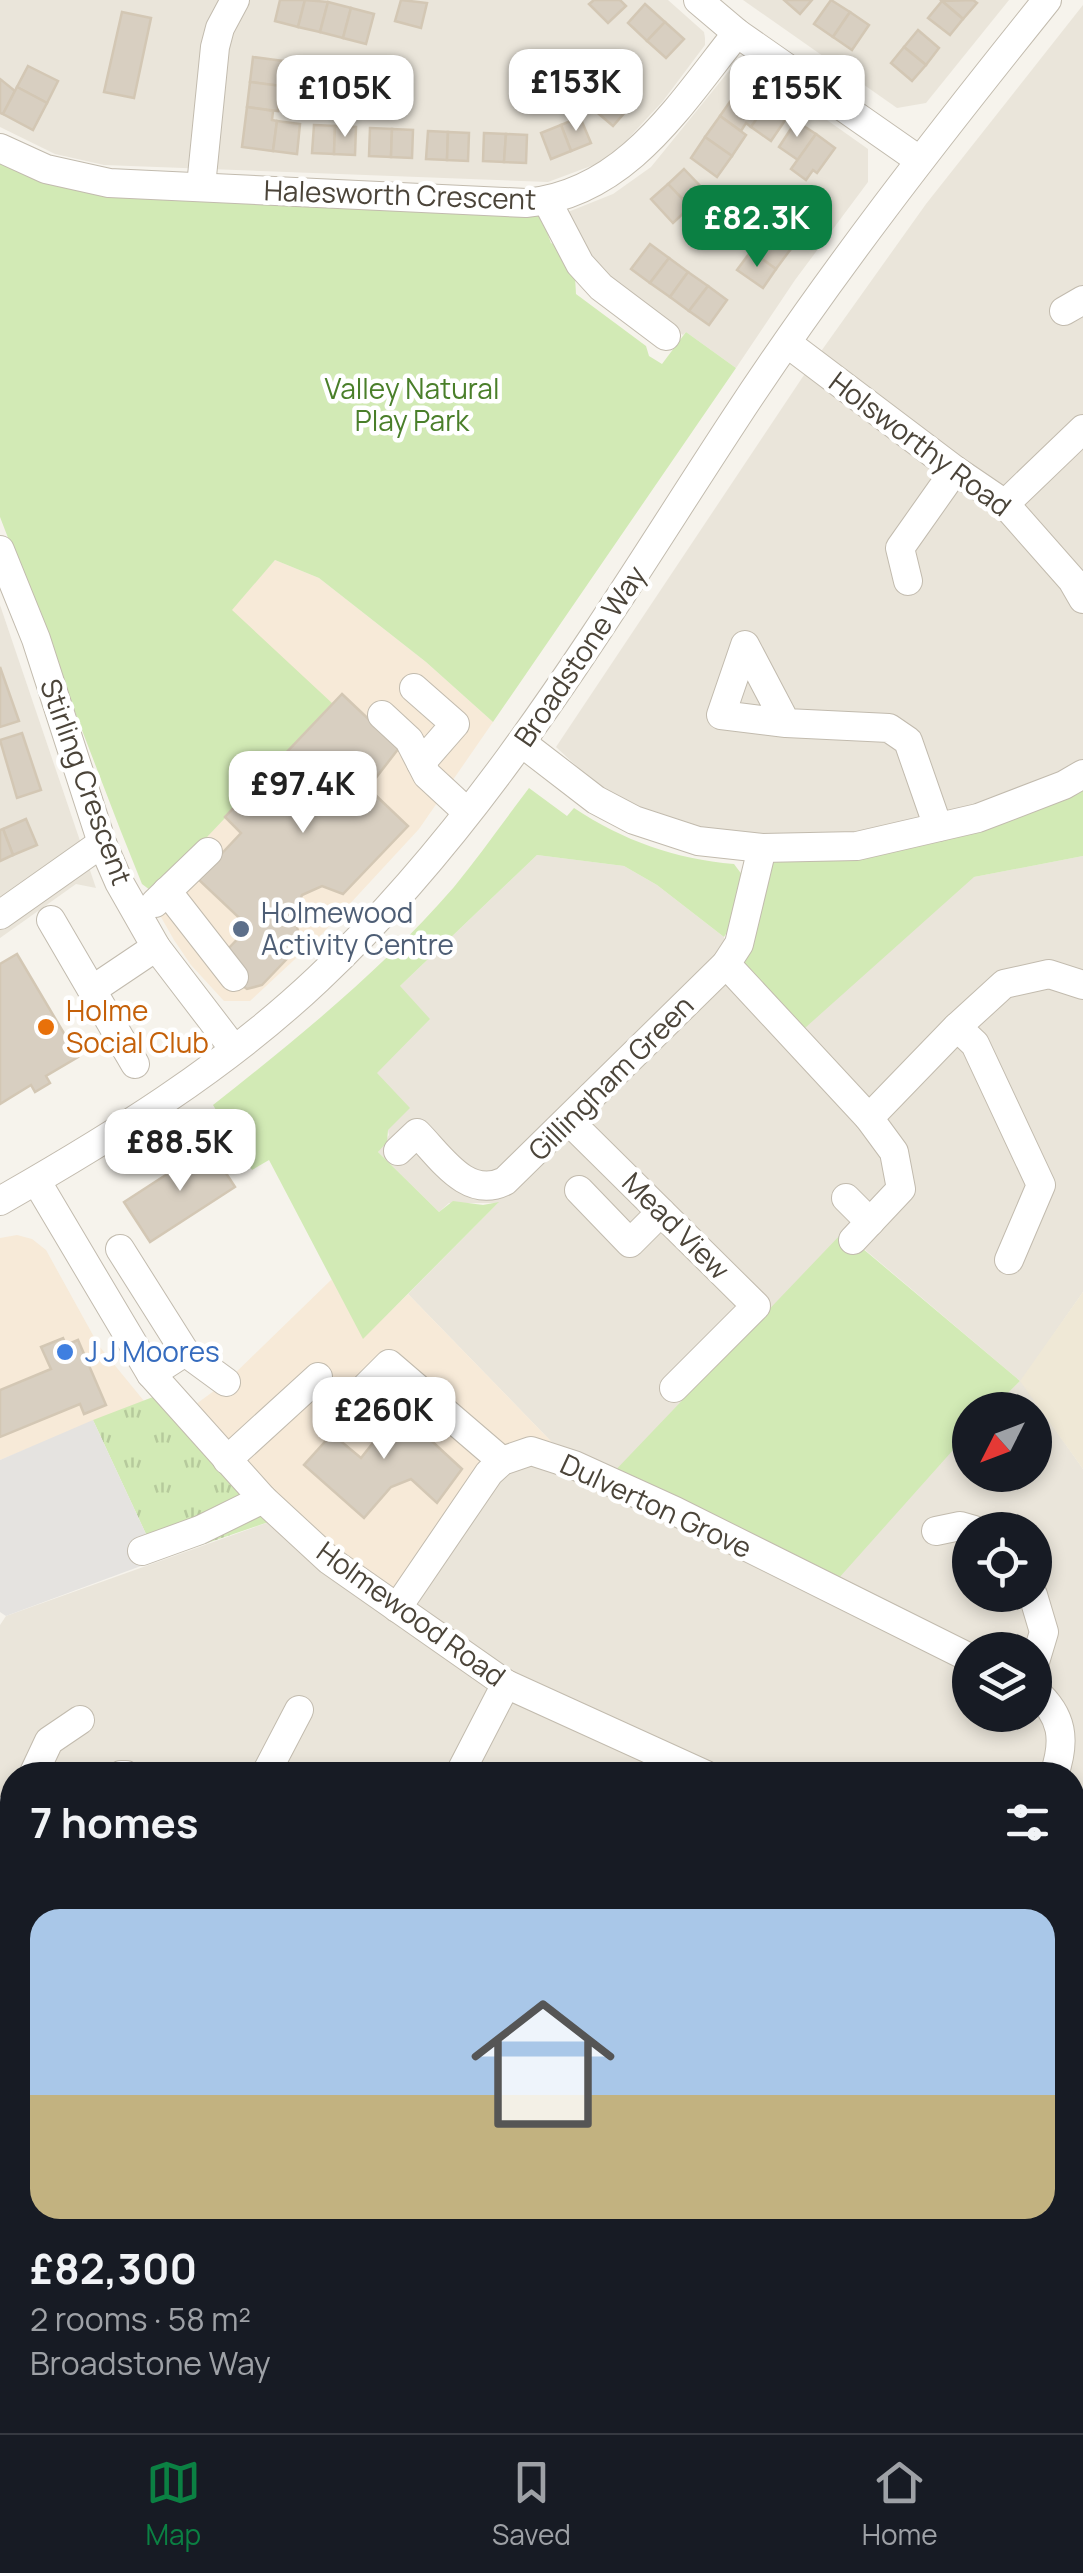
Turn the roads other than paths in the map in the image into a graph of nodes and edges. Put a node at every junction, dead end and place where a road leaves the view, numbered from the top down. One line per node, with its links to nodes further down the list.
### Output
1 (235, 0): 7 (street)
2 (698, 0): 4 (street)
3 (1047, 0): 6 (street, Broadstone Way)
4 (737, 32): 6 (street); 8 (street, Halesworth Crescent)
5 (0, 148): 7 (street, Halesworth Crescent)
6 (919, 160): 10 (street, Broadstone Way)
7 (201, 186): 8 (street, Halesworth Crescent)
8 (547, 201): 9 (street)
9 (666, 336)
10 (787, 343): 12 (street, Holsworthy Road); 20 (street, Broadstone Way)
11 (1083, 429): 13 (street)
12 (955, 470): 13 (street, Holsworthy Road); 15 (street)
13 (1005, 504): 16 (street, Holsworthy Road)
14 (0, 550): 25 (street, Stirling Crescent)
15 (908, 581)
16 (1083, 598)
17 (414, 688): 21 (street)
18 (382, 716): 21 (street)
19 (786, 723): 24 (street)
20 (522, 743): 23 (street, Broadstone Way); 26 (street)
21 (421, 763): 23 (street)
22 (1083, 774): 24 (street)
23 (468, 812): 38 (street, Broadstone Way)
24 (938, 827): 26 (street)
25 (102, 843): 29 (street); 31 (street, Stirling Crescent)
26 (762, 848): 33 (street, Gillingham Green)
27 (208, 852): 28 (street)
28 (167, 892): 31 (street); 34 (street)
29 (0, 916)
30 (50, 920): 36 (street)
31 (138, 920): 32 (street, Stirling Crescent)
32 (156, 948): 36 (street); 38 (street, Stirling Crescent)
33 (726, 964): 40 (street); 41 (street, Gillingham Green)
34 (234, 977)
35 (1083, 985): 37 (street)
36 (92, 990): 39 (street)
37 (957, 1027): 40 (street); 49 (street)
38 (234, 1049): 43 (street, Broadstone Way)
39 (135, 1064)
40 (869, 1118): 45 (street)
41 (568, 1120): 42 (street, Gillingham Green); 47 (street, Mead View)
42 (398, 1151)
43 (37, 1182): 46 (street, Broadstone Way); 51 (street, Holmewood Road)
44 (578, 1190): 47 (street)
45 (846, 1198)
46 (0, 1201)
47 (662, 1212): 54 (street, Mead View)
48 (120, 1250): 50 (street)
49 (1009, 1260)
50 (186, 1352): 51 (street); 53 (street)
51 (152, 1374): 56 (street, Holmewood Road)
52 (318, 1378): 56 (street)
53 (226, 1382)
54 (674, 1388)
55 (346, 1407): 57 (street)
56 (227, 1460): 58 (street, Holmewood Road)
57 (502, 1461): 62 (street); 63 (street, Dulverton Grove)
58 (264, 1499): 61 (street); 62 (street, Holmewood Road)
59 (952, 1528): 60 (street)
60 (936, 1531)
61 (142, 1551)
62 (397, 1608): 64 (street, Holmewood Road)
63 (952, 1649)
64 (506, 1684): 70 (street); 71 (street, Holmewood Road)
65 (1052, 1706): 72 (street)
66 (299, 1710): 69 (street)
67 (80, 1720): 68 (street)
68 (39, 1762)
69 (272, 1762)
70 (466, 1762)
71 (648, 1762)
72 (1058, 1762)

